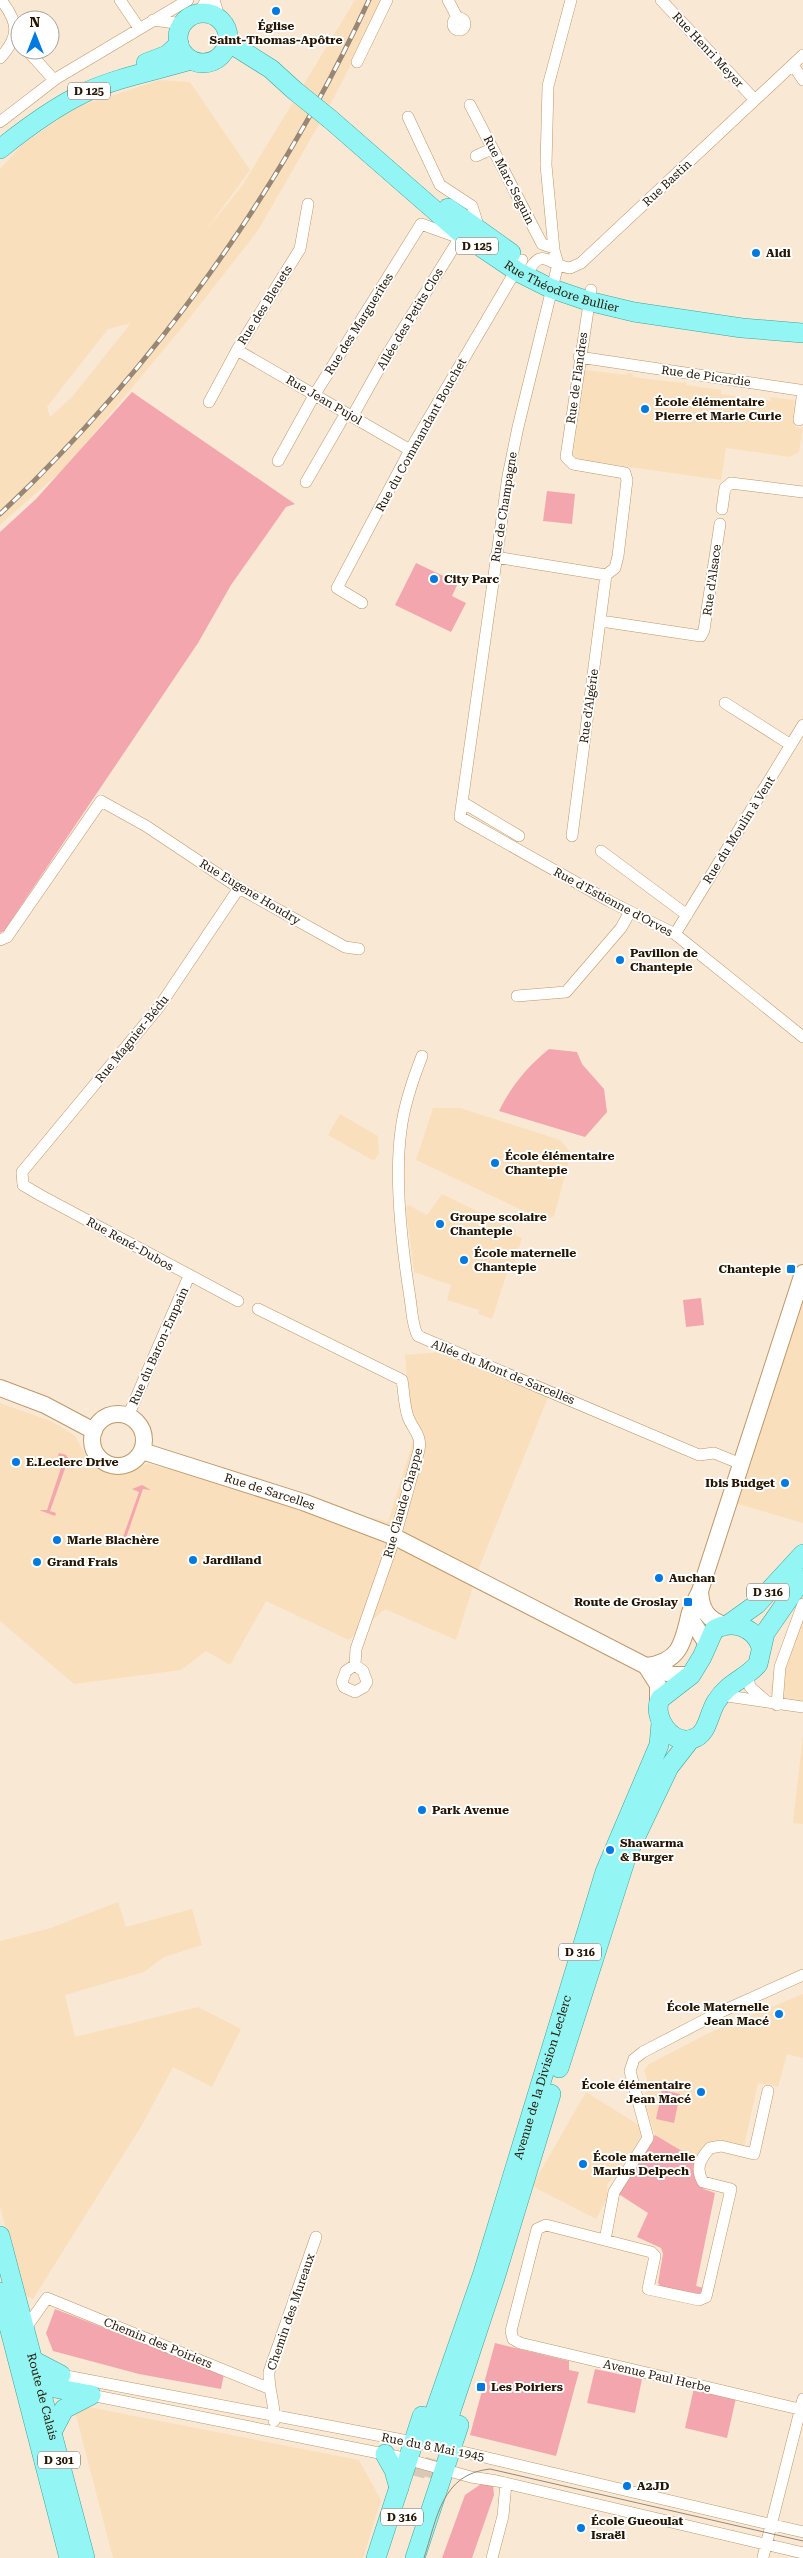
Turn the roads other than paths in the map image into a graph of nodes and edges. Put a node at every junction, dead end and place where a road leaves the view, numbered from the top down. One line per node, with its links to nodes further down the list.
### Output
1 (1, 0): 9 (street)
2 (120, 0): 14 (street)
3 (214, 0): 12 (street)
4 (387, 0): 22 (street)
5 (448, 0): 10 (street)
6 (571, 0): 36 (street)
7 (661, 0): 27 (street, Rue Henri Meyer)
8 (198, 5): 11 (street); 12 (main road); 13 (main road)
9 (10, 11)
10 (458, 19)
11 (153, 20): 13 (street); 14 (street)
12 (220, 20): 15 (main road)
13 (183, 24): 17 (main road)
14 (140, 28): 24 (street)
15 (228, 42): 21 (main road); 26 (main road, Rue Théodore Bullier / D 125)
16 (10, 47): 19 (street)
17 (185, 54): 21 (main road); 31 (main road, D 125)
18 (803, 56): 23 (street, Rue Bastin)
19 (0, 58)
20 (36, 60): 24 (street)
21 (215, 60): 26 (main road, Rue Théodore Bullier / D 125)
22 (357, 62)
23 (793, 65): 25 (street); 27 (street, Rue Bastin)
24 (54, 80): 30 (street)
25 (803, 80)
26 (288, 85): 35 (main road, Rue Théodore Bullier / D 125, bridge)
27 (754, 100): 38 (street, Rue Bastin)
28 (470, 105): 32 (street, Rue Marc Seguin)
29 (408, 117): 35 (street)
30 (0, 122)
31 (0, 148)
32 (494, 151): 33 (street); 36 (street, Rue Marc Seguin)
33 (476, 156)
34 (308, 204): 42 (street, Rue des Bleuets)
35 (466, 233): 37 (main road, Rue Théodore Bullier / D 125); 44 (street, Rue des Marguerites); 46 (street, Allée des Petits Clos)
36 (554, 248): 38 (street)
37 (524, 268): 38 (main road, Rue Théodore Bullier / D 125); 38 (street, Rue Bastin); 48 (street, Rue du Commandant Bouchet)
38 (555, 276): 39 (main road, Rue Théodore Bullier / D 125); 54 (street, Rue de Champagne)
39 (589, 296): 40 (main road, Rue Théodore Bullier / D 125); 41 (main road, Rue Théodore Bullier / D 125); 43 (street, Rue de Flandres)
40 (803, 328)
41 (803, 333)
42 (237, 350): 44 (street, Rue Jean Pujol); 45 (street, Rue des Bleuets)
43 (579, 357): 47 (street, Rue de Picardie); 55 (street, Rue de Flandres)
44 (315, 394): 46 (street, Rue Jean Pujol); 49 (street, Rue des Marguerites)
45 (208, 402)
46 (349, 415): 48 (street, Rue Jean Pujol); 50 (street, Allée des Petits Clos)
47 (799, 420)
48 (410, 450): 56 (street, Rue du Commandant Bouchet)
49 (278, 461)
50 (306, 482)
51 (803, 492): 52 (street)
52 (722, 509)
53 (720, 524): 57 (street, Rue d'Alsace)
54 (495, 557): 55 (street); 61 (street, Rue de Champagne)
55 (606, 575): 57 (street, Rue d'Algérie)
56 (362, 603)
57 (601, 621): 64 (street, Rue d'Algérie)
58 (726, 703): 60 (street)
59 (803, 725): 60 (street, Rue du Moulin à Vent)
60 (791, 745): 68 (street, Rue du Moulin à Vent)
61 (462, 802): 62 (street, Rue de Champagne); 63 (street)
62 (460, 818): 67 (street, Rue d'Estienne d'Orves)
63 (519, 836)
64 (572, 836)
65 (602, 851): 68 (street)
66 (239, 888): 70 (street, Rue Eugene Houdry); 71 (street, Rue Eugene Houdry); 75 (street, Rue Magnier-Bédu)
67 (630, 912): 69 (street, Rue d'Estienne d'Orves); 72 (street)
68 (687, 914): 69 (street, Rue du Moulin à Vent)
69 (675, 934): 73 (street, Rue d'Estienne d'Orves)
70 (0, 940)
71 (359, 949)
72 (517, 996)
73 (803, 1037)
74 (422, 1056): 84 (street, Allée du Mont de Sarcelles)
75 (23, 1184): 77 (street, Rue René-Dubos)
76 (803, 1273): 84 (main road)
77 (189, 1276): 78 (street, Rue René-Dubos); 81 (street, Rue du Baron-Empain)
78 (238, 1301)
79 (258, 1309): 85 (street, Rue Claude Chappe)
80 (0, 1388): 82 (main road)
81 (128, 1416): 82 (main road); 83 (main road)
82 (94, 1431): 83 (main road)
83 (142, 1451): 85 (main road, Rue de Sarcelles)
84 (741, 1464): 88 (main road)
85 (395, 1537): 93 (street, Rue Claude Chappe); 94 (main road)
86 (803, 1554): 90 (main road, D 316)
87 (803, 1578): 92 (main road, D 316)
88 (697, 1598): 90 (main road); 91 (main road); 94 (main road)
89 (803, 1604): 99 (street)
90 (727, 1624): 91 (main road); 92 (main road)
91 (707, 1644): 96 (main road)
92 (761, 1647): 95 (main road)
93 (355, 1665)
94 (646, 1666): 96 (main road); 98 (main road)
95 (747, 1672): 97 (main road); 99 (street)
96 (691, 1675): 98 (main road)
97 (720, 1695): 99 (street); 102 (main road, Avenue de la Division Leclerc)
98 (658, 1702): 101 (main road, Avenue de la Division Leclerc)
99 (773, 1704): 100 (street)
100 (803, 1708)
101 (661, 1722): 102 (main road); 105 (main road, Avenue de la Division Leclerc / D 316)
102 (690, 1740): 105 (main road, Avenue de la Division Leclerc / D 316)
103 (803, 1975): 108 (street)
104 (768, 2091): 108 (street)
105 (516, 2187): 121 (main road, Avenue de la Division Leclerc / D 316); 121 (main road)
106 (0, 2236): 110 (main road, Route de Calais / D 301)
107 (316, 2237): 114 (street, Chemin des Mureaux)
108 (605, 2240): 116 (street, Avenue Paul Herbe)
109 (0, 2292): 113 (main road, Route de Calais / D 301)
110 (25, 2329): 111 (main road, Route de Calais / D 301); 114 (street, Chemin des Poiriers)
111 (34, 2361): 112 (main road); 113 (main road, Route de Calais / D 301)
112 (61, 2375): 113 (main road); 117 (street, Rue du 8 Mai 1945)
113 (32, 2386): 115 (main road); 119 (main road, Route de Calais / D 301); 129 (main road, Route de Calais / D 301)
114 (268, 2388): 117 (street)
115 (91, 2396): 118 (street, Rue du 8 Mai 1945); 119 (main road)
116 (802, 2406): 124 (street)
117 (275, 2416): 118 (street); 121 (street, Rue du 8 Mai 1945)
118 (272, 2431): 120 (street, Rue du 8 Mai 1945)
119 (52, 2432): 130 (main road, Route de Calais / D 301)
120 (385, 2454): 121 (street, Rue du 8 Mai 1945); 123 (main road)
121 (429, 2456): 122 (street, Rue du 8 Mai 1945); 123 (main road); 124 (street, Rue du 8 Mai 1945); 132 (main road, Avenue de la Division Leclerc / D 316); 133 (main road, Avenue de la Division Leclerc / D 316); 134 (main road)
122 (506, 2483): 126 (street, Rue du 8 Mai 1945); 135 (street)
123 (399, 2488): 131 (main road)
124 (770, 2526): 125 (street, Rue du 8 Mai 1945); 126 (street)
125 (803, 2532)
126 (766, 2545): 127 (street, Rue du 8 Mai 1945); 128 (street)
127 (803, 2554)
128 (763, 2557)
129 (69, 2558)
130 (84, 2558)
131 (376, 2558)
132 (389, 2558)
133 (403, 2558)
134 (415, 2558)
135 (492, 2558)

